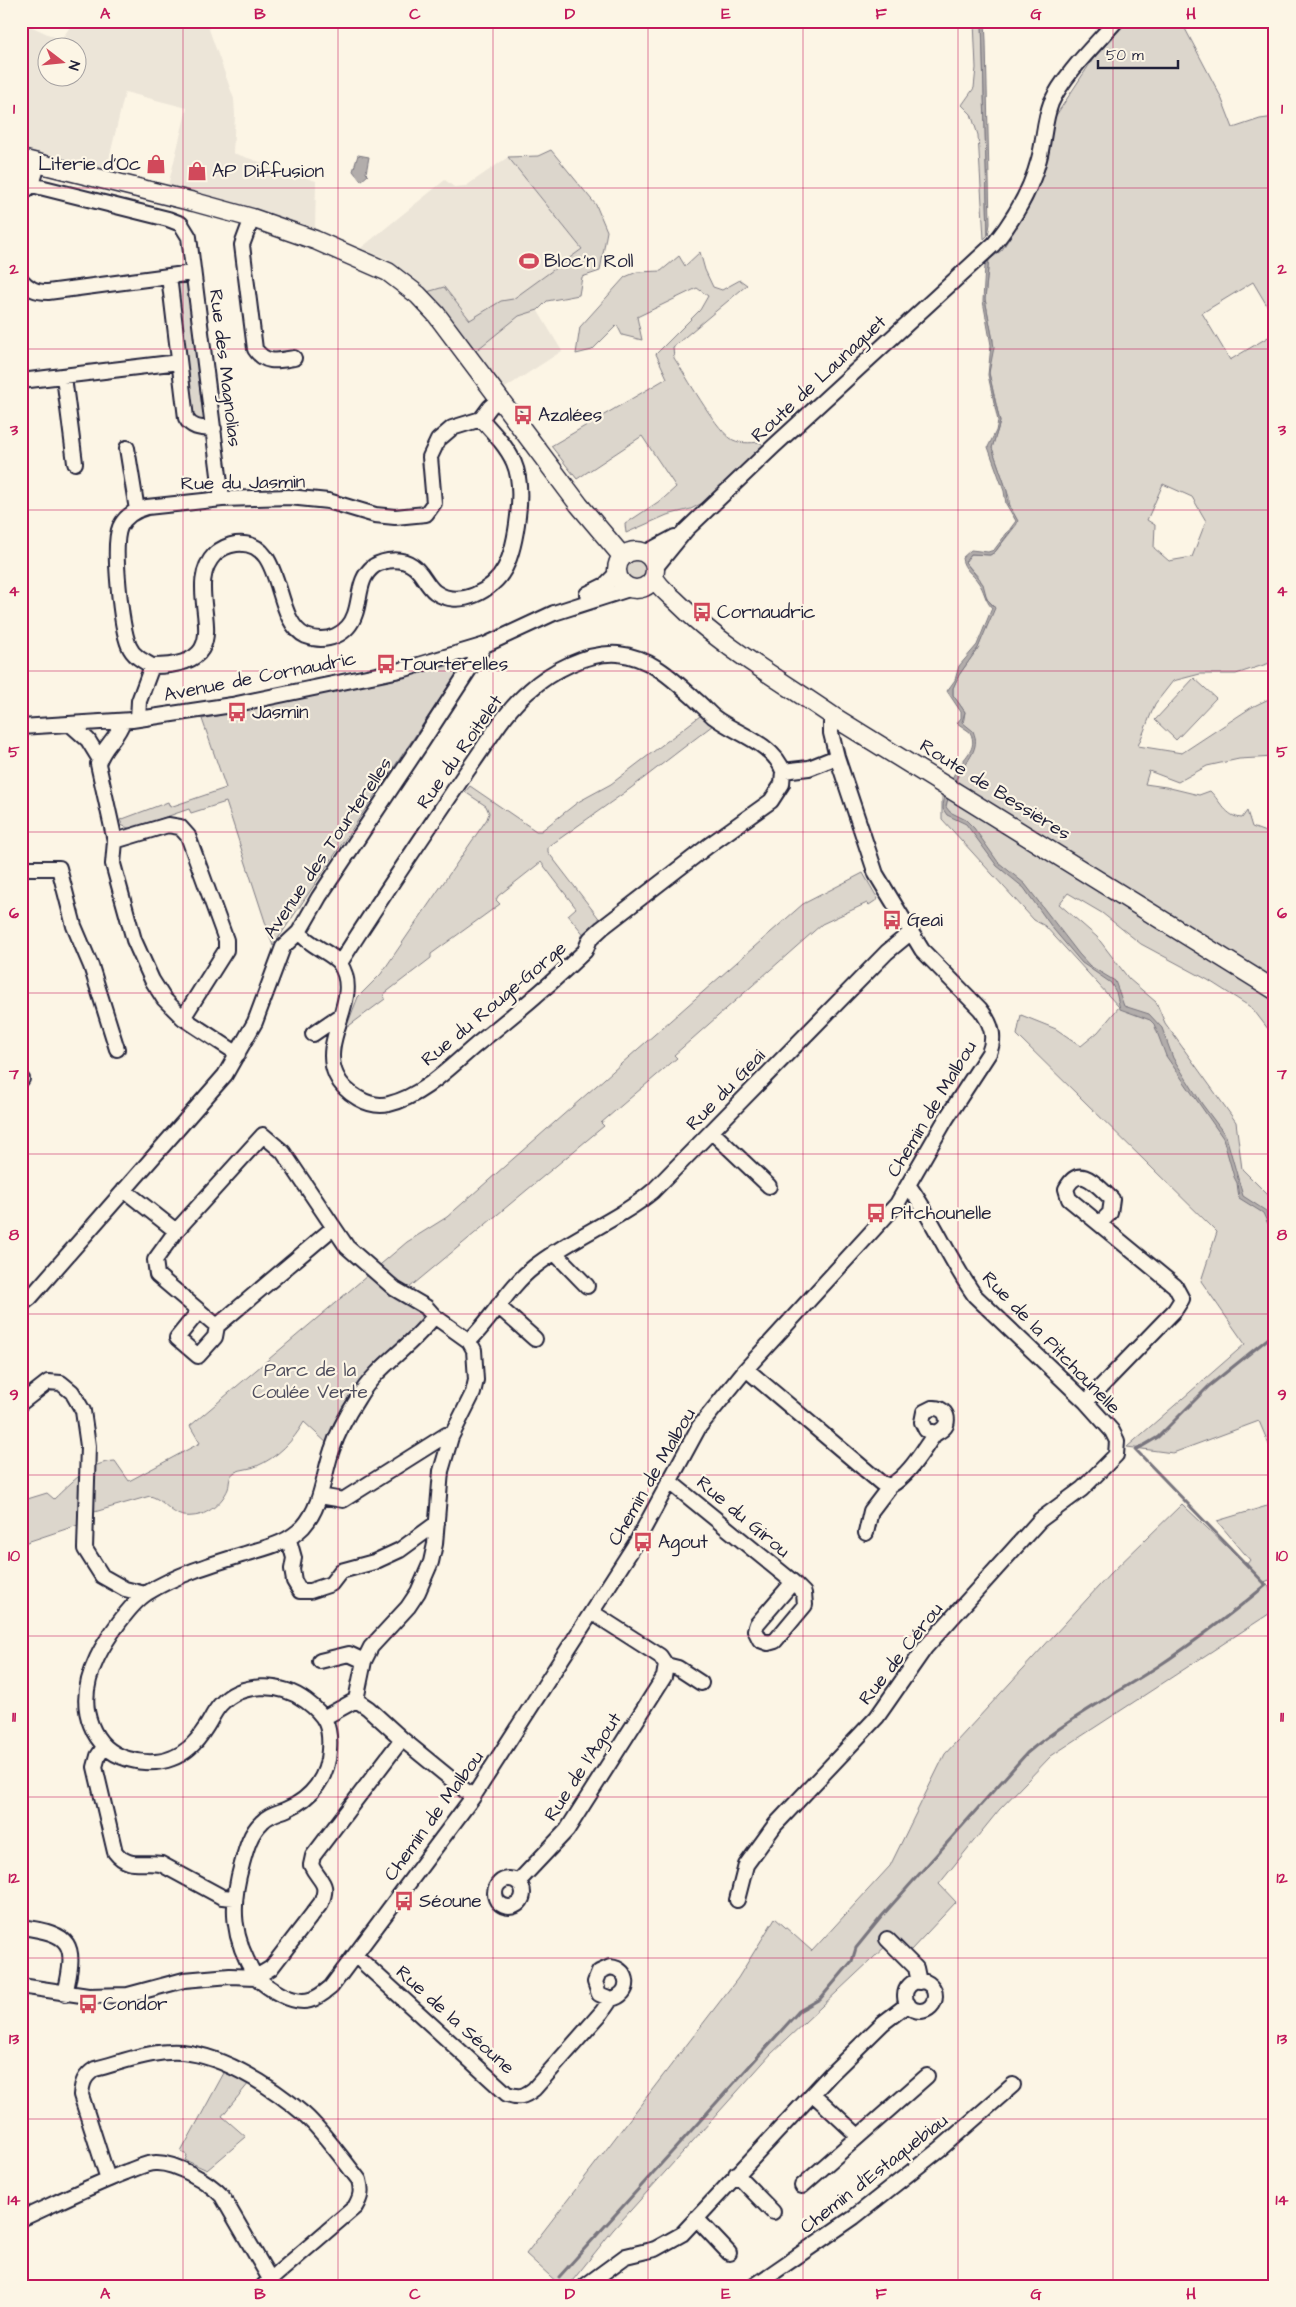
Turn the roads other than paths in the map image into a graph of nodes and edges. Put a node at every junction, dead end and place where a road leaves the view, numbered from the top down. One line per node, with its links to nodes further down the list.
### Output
1 (1116, 21): 19 (street, Route de Launaguet)
2 (30, 162): 3 (street); 4 (main road)
3 (27, 189): 5 (street, Rue des Magnolias)
4 (252, 218): 8 (street); 12 (main road)
5 (193, 273): 6 (street, Rue des Magnolias); 14 (street, Rue des Magnolias)
6 (168, 276): 7 (street, Rue des Magnolias); 9 (street)
7 (21, 280)
8 (294, 358)
9 (178, 362): 10 (street); 14 (street)
10 (64, 377): 11 (street); 16 (street)
11 (21, 381)
12 (500, 399): 13 (street); 21 (main road)
13 (481, 419): 17 (street, Rue du Jasmin); 28 (street)
14 (214, 429): 17 (street, Rue des Magnolias)
15 (127, 448): 18 (street)
16 (75, 463)
17 (222, 499): 18 (street, Rue du Jasmin)
18 (137, 510): 28 (street)
19 (686, 530): 20 (street, Route de Launaguet); 22 (street, Route de Launaguet)
20 (645, 552): 21 (main road); 22 (main road)
21 (622, 556): 23 (main road)
22 (655, 573): 24 (main road); 26 (main road, Route de Bessières)
23 (616, 574): 24 (main road); 25 (street, Avenue de Cornaudric)
24 (634, 589): 25 (street, Avenue de Cornaudric); 26 (main road, Route de Bessières)
25 (554, 613): 27 (street, Avenue de Cornaudric)
26 (696, 622): 29 (main road, Route de Bessières)
27 (485, 645): 30 (street, Avenue de Cornaudric); 39 (street, Avenue des Tourterelles)
28 (152, 666): 30 (street)
29 (834, 717): 34 (street, Chemin de Malbou); 42 (main road, Route de Bessières)
30 (138, 719): 31 (street, Avenue de Cornaudric)
31 (123, 720): 32 (street, Avenue de Cornaudric); 35 (street)
32 (70, 724): 33 (street, Avenue de Cornaudric); 35 (street)
33 (21, 728)
34 (837, 757): 36 (street); 40 (street, Chemin de Malbou)
35 (99, 758): 37 (street)
36 (783, 771): 41 (street, Rue du Roitelet); 43 (street, Rue du Rouge-Gorge)
37 (115, 842): 44 (street); 44 (street)
38 (21, 868): 46 (street)
39 (299, 932): 41 (street); 47 (street, Avenue des Tourterelles)
40 (910, 933): 48 (street, Rue du Geai); 50 (street, Chemin de Malbou)
41 (340, 963): 43 (street, Rue du Rouge-Gorge)
42 (1275, 990)
43 (343, 1014): 45 (street)
44 (182, 1018): 47 (street)
45 (313, 1034)
46 (118, 1049)
47 (238, 1054): 51 (street, Avenue des Tourterelles)
48 (712, 1132): 49 (street); 57 (street, Rue du Geai)
49 (769, 1186)
50 (909, 1186): 52 (street, Chemin de Malbou); 53 (street, Rue de la Pitchounelle)
51 (124, 1190): 56 (street); 59 (street, Avenue des Tourterelles)
52 (897, 1204): 53 (street); 66 (street, Chemin de Malbou)
53 (928, 1212): 67 (street, Rue de la Pitchounelle)
54 (1100, 1223): 67 (street)
55 (333, 1228): 56 (street); 62 (street); 63 (street)
56 (176, 1231): 61 (street)
57 (554, 1252): 58 (street); 60 (street, Rue du Geai)
58 (587, 1286)
59 (21, 1305)
60 (498, 1306): 64 (street); 65 (street, Rue du Geai)
61 (199, 1311): 63 (street); 63 (street)
62 (434, 1316): 65 (street); 74 (street)
63 (217, 1326)
64 (534, 1339)
65 (469, 1341): 70 (street)
66 (746, 1369): 72 (street, Chemin de Malbou); 73 (street)
67 (1086, 1402): 71 (street, Rue de la Pitchounelle)
68 (21, 1403): 79 (street)
69 (936, 1433): 73 (street)
70 (451, 1437): 74 (street); 75 (street)
71 (1118, 1448): 92 (street, Rue de Cérou)
72 (669, 1481): 78 (street, Rue du Girou); 80 (street, Chemin de Malbou)
73 (890, 1486): 76 (street)
74 (320, 1496): 77 (street)
75 (437, 1523): 77 (street); 82 (street)
76 (866, 1533)
77 (290, 1540): 79 (street)
78 (793, 1582)
79 (145, 1594): 88 (street)
80 (593, 1612): 83 (street); 89 (street, Chemin de Malbou)
81 (320, 1661): 82 (street)
82 (364, 1661): 85 (street)
83 (666, 1665): 84 (street); 90 (street, Rue de l'Agout)
84 (701, 1683)
85 (356, 1700): 86 (street); 87 (street)
86 (325, 1717): 88 (street); 91 (street)
87 (402, 1739): 89 (street); 96 (street)
88 (104, 1747): 91 (street)
89 (473, 1797): 95 (street, Chemin de Malbou)
90 (518, 1882)
91 (234, 1898): 96 (street)
92 (737, 1900)
93 (21, 1927): 99 (street)
94 (888, 1940): 97 (street)
95 (355, 1955): 96 (street, Chemin de Malbou); 100 (street, Rue de la Séoune)
96 (256, 1976): 99 (street)
97 (919, 1982): 101 (street); 101 (street)
98 (21, 1986): 99 (street)
99 (65, 1994)
100 (611, 1999)
101 (908, 2004): 104 (street)
102 (927, 2076): 105 (street)
103 (1013, 2085): 115 (street, Chemin d'Estaquebiau)
104 (813, 2094): 105 (street); 106 (street)
105 (858, 2135): 108 (street)
106 (736, 2174): 109 (street); 110 (street)
107 (108, 2179): 111 (street); 113 (street); 113 (street)
108 (802, 2186)
109 (773, 2212)
110 (696, 2218): 112 (street); 114 (street)
111 (21, 2219)
112 (729, 2252)
113 (266, 2282)
114 (585, 2286)
115 (754, 2286)

